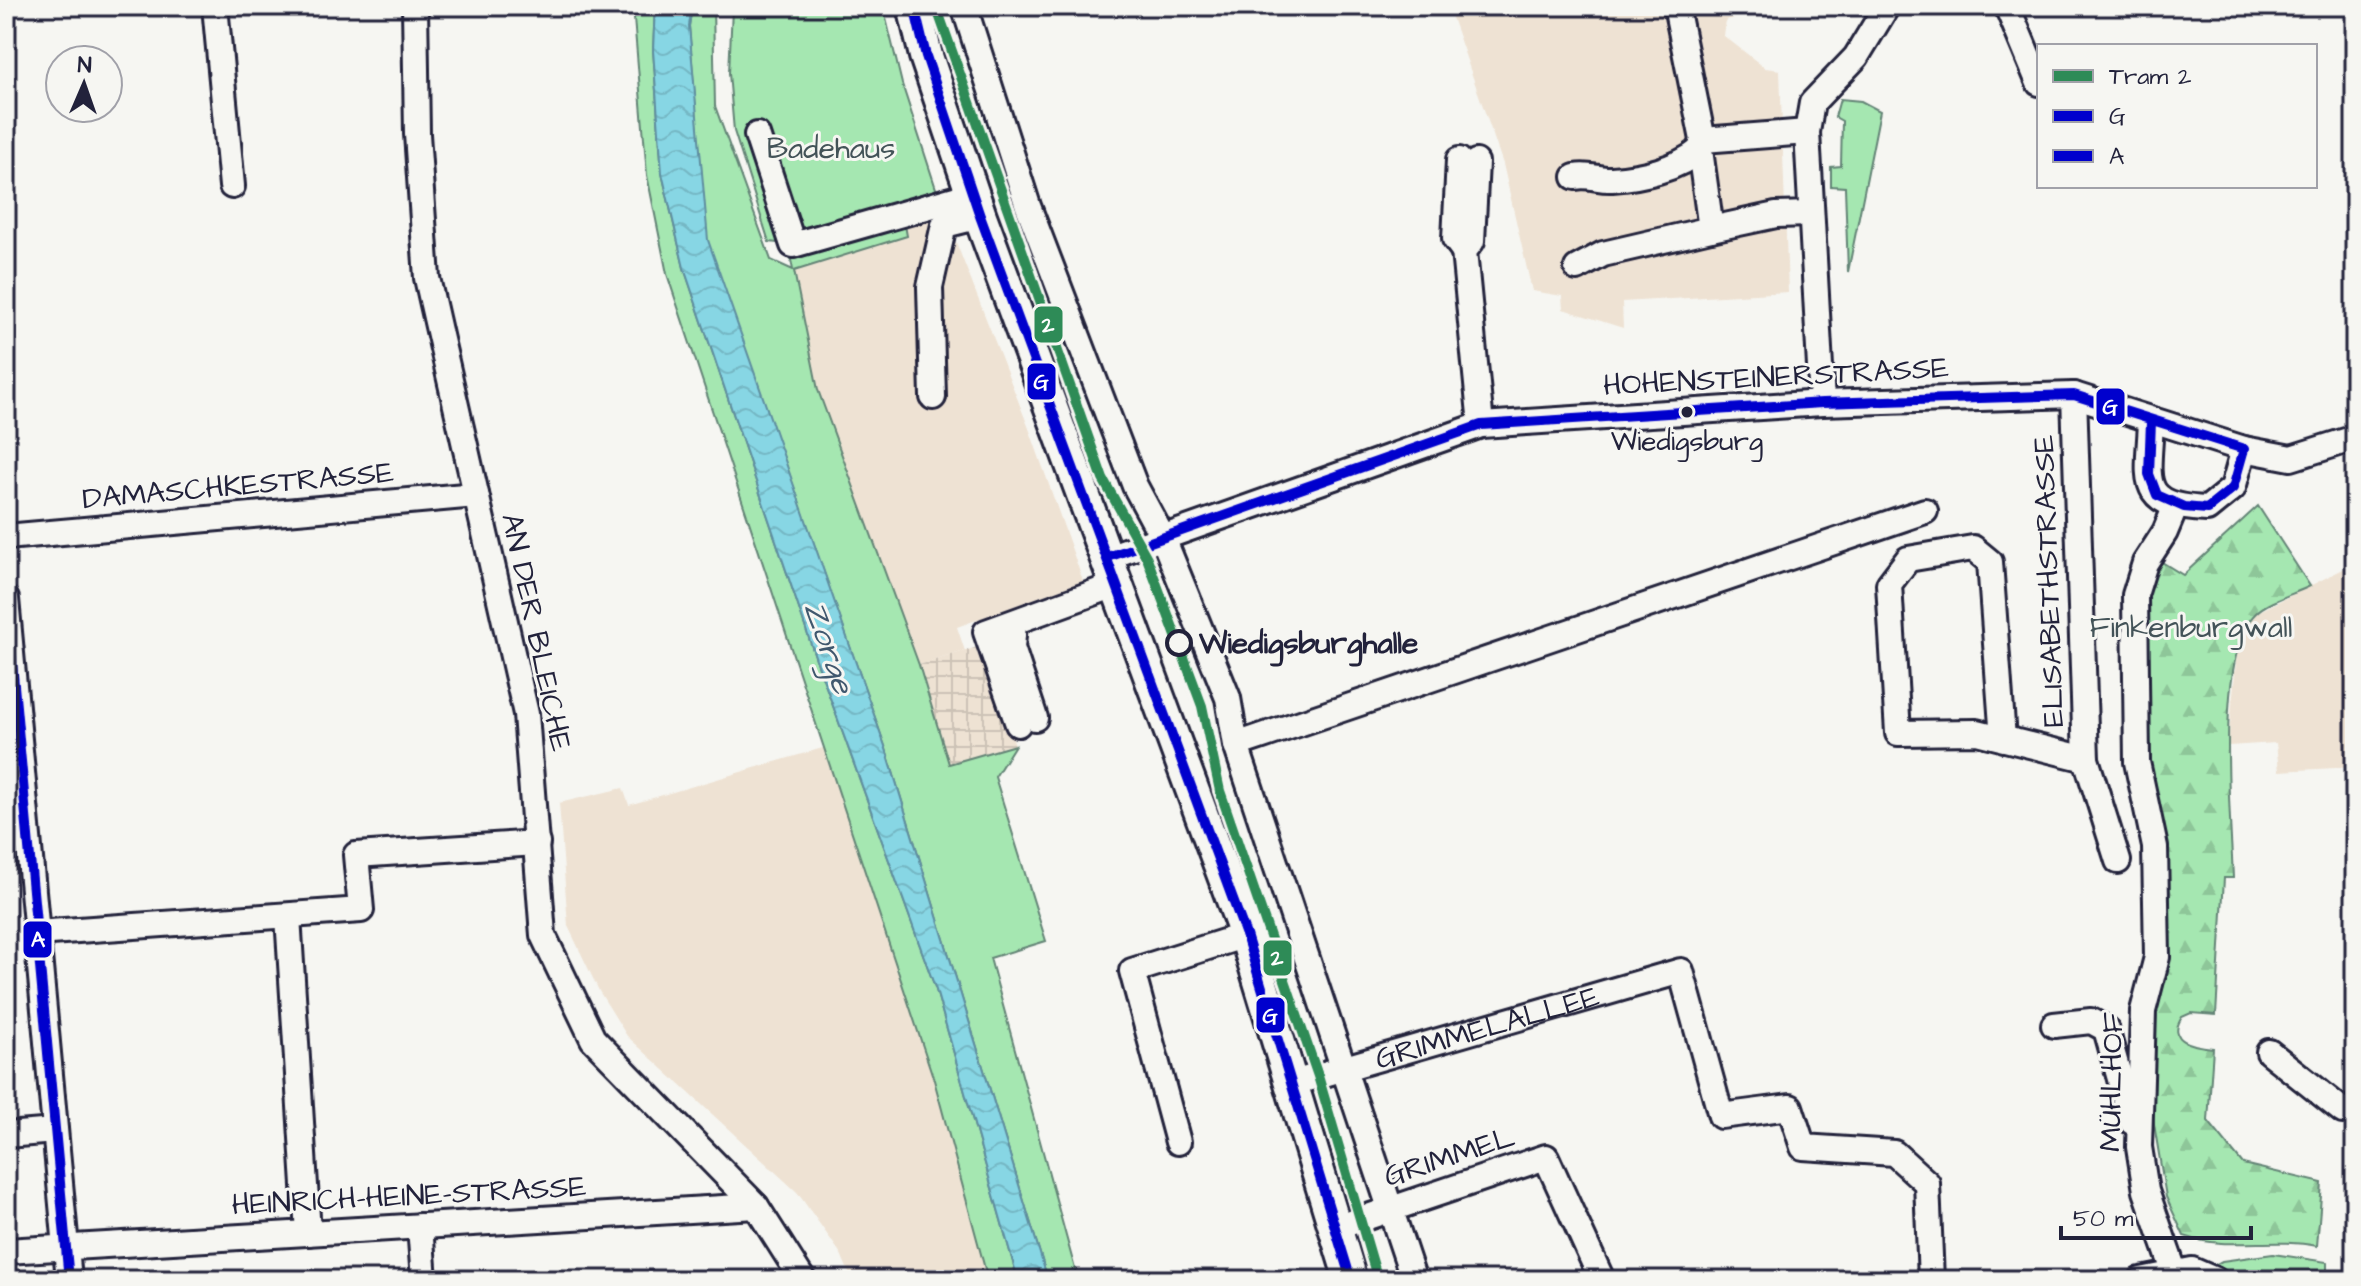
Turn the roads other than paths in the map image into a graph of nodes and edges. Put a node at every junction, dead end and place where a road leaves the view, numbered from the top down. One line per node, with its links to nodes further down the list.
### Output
1 (215, 6): 14 (street)
2 (415, 6): 26 (street, AN DER BLEICHE)
3 (964, 6): 30 (street)
4 (1676, 6): 11 (street)
5 (1887, 6): 9 (street)
6 (2007, 6): 8 (street)
7 (921, 8): 15 (main road)
8 (2037, 78)
9 (1807, 132): 11 (street); 16 (street)
10 (757, 135): 15 (street)
11 (1702, 145): 13 (street); 17 (street)
12 (1468, 161): 23 (street)
13 (1575, 177)
14 (232, 186)
15 (976, 205): 20 (street); 31 (main road)
16 (1811, 214): 17 (street); 21 (street)
17 (1711, 229): 18 (street)
18 (1577, 268)
19 (2074, 395): 21 (street, HOHENSTEINERSTRASSE); 22 (street, ELISABETHSTRASSE); 37 (street, ELISABETHSTRASSE)
20 (933, 397)
21 (1822, 403): 23 (street, HOHENSTEINERSTRASSE)
22 (2151, 421): 25 (street, ELISABETHSTRASSE); 27 (street)
23 (1481, 425): 30 (street, HOHENSTEINERSTRASSE)
24 (2355, 438): 25 (street, ELISABETHSTRASSE)
25 (2244, 449): 27 (street)
26 (476, 495): 29 (street, DAMASCHKESTRASSE); 38 (street, AN DER BLEICHE)
27 (2175, 508): 51 (street, MÜHLHOF)
28 (1925, 511): 36 (street)
29 (6, 537)
30 (1163, 538): 31 (street, HOHENSTEINERSTRASSE); 36 (street)
31 (1113, 570): 33 (street, HOHENSTEINERSTRASSE); 42 (main road)
32 (6, 599): 34 (street)
33 (1027, 721)
34 (12, 734): 41 (street)
35 (2003, 739): 35 (street); 37 (street)
36 (1236, 745): 45 (street)
37 (2086, 759): 39 (street, ELISABETHSTRASSE)
38 (537, 843): 40 (street); 52 (street, AN DER BLEICHE)
39 (2118, 861)
40 (288, 916): 41 (street); 56 (street)
41 (36, 933): 48 (street)
42 (1246, 935): 46 (main road); 50 (street)
43 (2054, 1025): 51 (street)
44 (2269, 1052): 47 (street)
45 (1344, 1068): 46 (street, GRIMMELALLEE); 53 (street); 66 (street, GRIMMELALLEE)
46 (1293, 1083): 55 (main road)
47 (2343, 1111)
48 (55, 1131): 49 (street); 57 (street)
49 (6, 1135)
50 (1178, 1142)
51 (2139, 1147): 59 (street, MÜHLHOF)
52 (756, 1206): 54 (street, HEINRICH-HEINE-STRASSE); 62 (street, AN DER BLEICHE)
53 (1391, 1208): 55 (street, GRIMMEL); 64 (street); 65 (street, GRIMMEL)
54 (420, 1226): 56 (street, HEINRICH-HEINE-STRASSE); 61 (street)
55 (1335, 1228): 63 (main road)
56 (308, 1233): 57 (street, HEINRICH-HEINE-STRASSE)
57 (66, 1247): 58 (street, HEINRICH-HEINE-STRASSE); 60 (street)
58 (6, 1251)
59 (2183, 1270): 67 (street); 68 (street)
60 (69, 1280)
61 (424, 1280)
62 (803, 1280)
63 (1351, 1280)
64 (1414, 1280)
65 (1602, 1280)
66 (1931, 1280)
67 (2141, 1280)
68 (2215, 1280)

